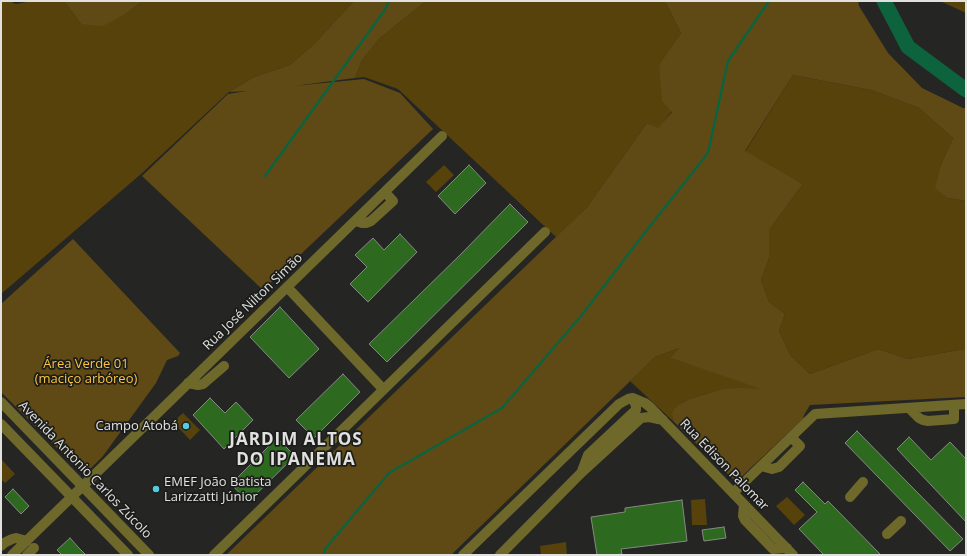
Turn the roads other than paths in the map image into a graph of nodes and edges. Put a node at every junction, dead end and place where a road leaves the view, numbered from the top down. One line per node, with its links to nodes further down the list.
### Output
1 (442, 136): 3 (street, Rua José Nilton Simão)
2 (545, 232): 6 (street)
3 (286, 288): 5 (street, Rua José Nilton Simão); 6 (street)
4 (224, 366): 5 (street)
5 (188, 383): 16 (street, Rua José Nilton Simão)
6 (383, 389): 28 (street)
7 (633, 398): 12 (street, Rua Edison Palomar); 14 (street); 29 (street)
8 (1, 402): 16 (street, Avenida Antonio Carlos Zúcolo)
9 (966, 404): 10 (street)
10 (954, 405): 11 (street); 11 (street)
11 (909, 408): 17 (street)
12 (663, 420): 14 (street); 17 (street, Rua Edison Palomar)
13 (1, 424): 18 (street)
14 (582, 473): 30 (street)
15 (863, 482): 19 (street)
16 (83, 486): 18 (street, Rua José Nilton Simão); 27 (street, Avenida Antonio Carlos Zúcolo)
17 (733, 494): 24 (street, Rua Edison Palomar)
18 (72, 497): 23 (street, Rua José Nilton Simão); 26 (street)
19 (850, 497)
20 (901, 521): 21 (street)
21 (887, 534)
22 (1, 546): 23 (street)
23 (30, 548): 25 (street, Rua José Nilton Simão)
24 (790, 552)
25 (12, 555)
26 (128, 555)
27 (150, 555)
28 (214, 555)
29 (464, 555)
30 (500, 555)

